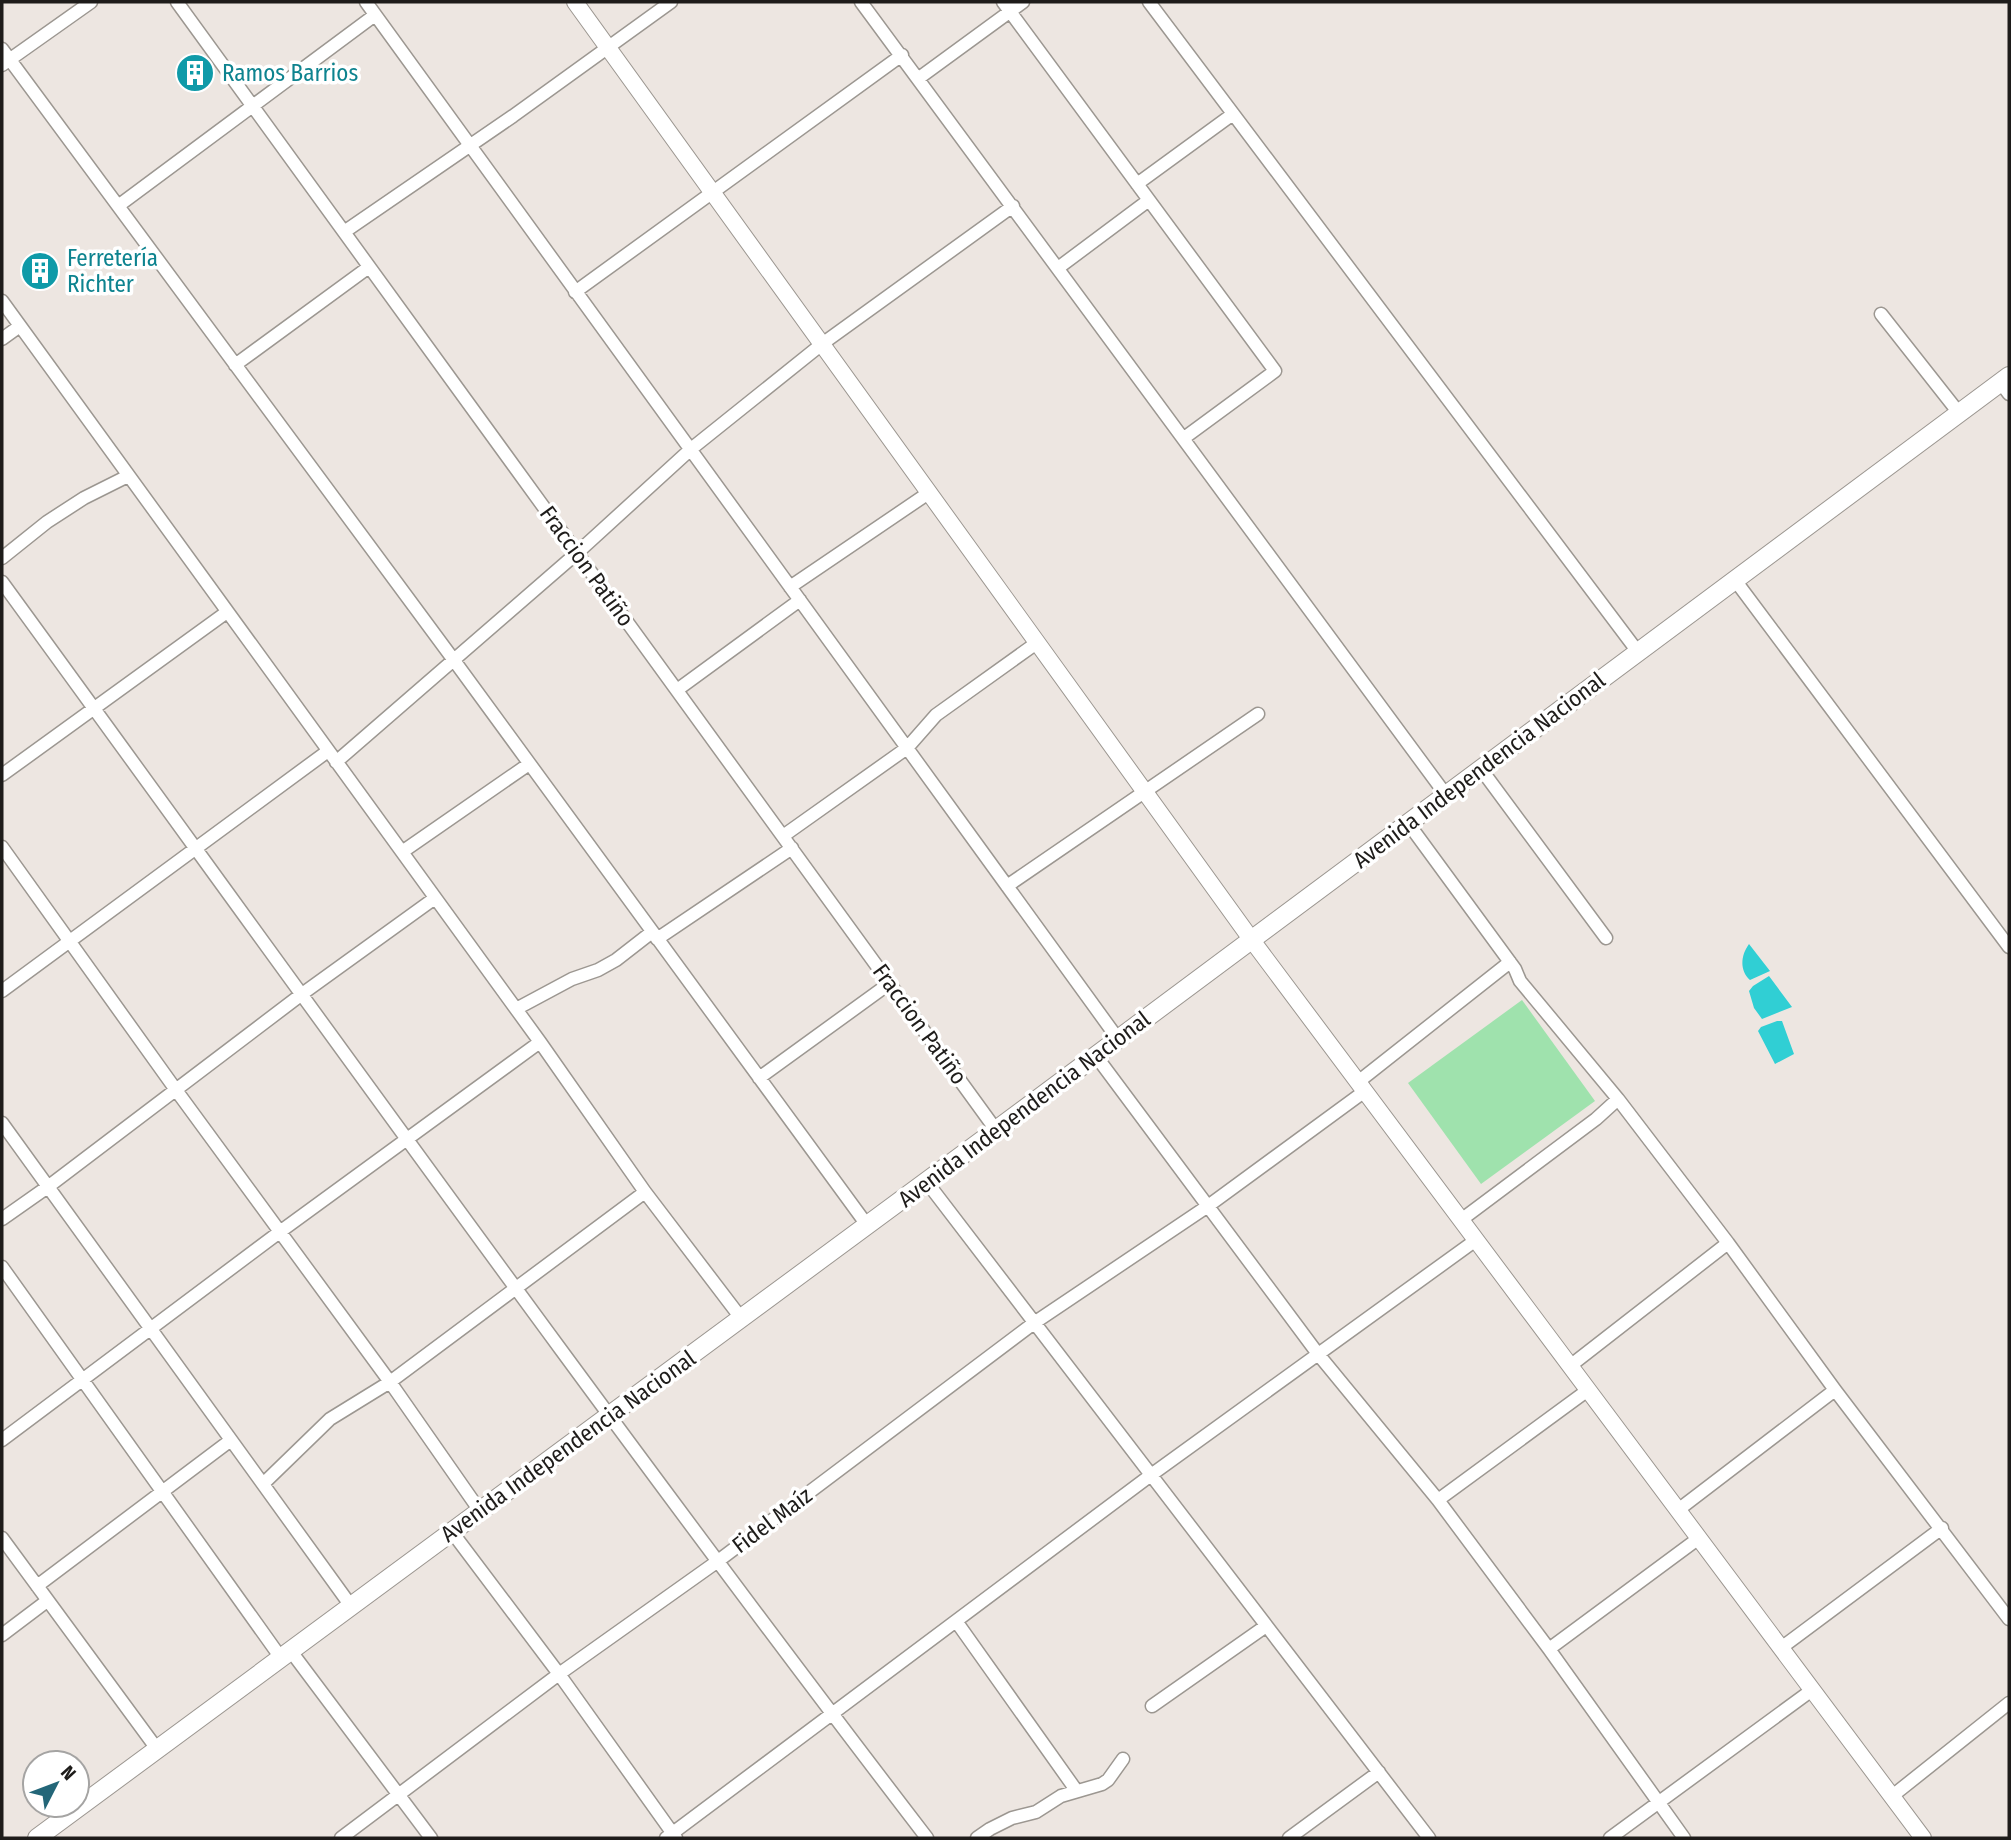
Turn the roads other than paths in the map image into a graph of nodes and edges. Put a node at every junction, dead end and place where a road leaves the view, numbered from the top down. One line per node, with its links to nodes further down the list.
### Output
1 (91, 2): 13 (street)
2 (177, 2): 15 (street, Fraccion Patiño)
3 (366, 2): 10 (street)
4 (575, 2): 11 (street)
5 (671, 2): 11 (street)
6 (861, 2): 12 (street)
7 (1023, 2): 9 (street)
8 (1149, 2): 16 (street)
9 (1007, 6): 14 (street); 18 (street)
10 (375, 15): 15 (street); 17 (street)
11 (609, 48): 17 (street); 19 (street)
12 (902, 55): 14 (street); 19 (street)
13 (4, 57): 21 (street)
14 (919, 78): 22 (street)
15 (252, 106): 21 (street); 23 (street, Fraccion Patiño)
16 (1233, 114): 18 (street); 47 (street)
17 (468, 146): 23 (street); 26 (street)
18 (1137, 184): 20 (street)
19 (713, 191): 26 (street); 31 (street)
20 (1149, 200): 25 (street); 35 (street)
21 (118, 206): 32 (street)
22 (1013, 206): 25 (street); 31 (street)
23 (344, 232): 24 (street, Fraccion Patiño)
24 (369, 267): 32 (street); 39 (street, Fraccion Patiño)
25 (1058, 268): 35 (street)
26 (575, 292): 36 (street)
27 (2, 302): 29 (street)
28 (1881, 314): 34 (street)
29 (20, 327): 30 (street); 37 (street)
30 (2, 339)
31 (822, 344): 36 (street); 38 (street)
32 (235, 365): 48 (street)
33 (2006, 384): 34 (main road, Avenida Independencia Nacional)
34 (1959, 413): 41 (main road, Avenida Independencia Nacional)
35 (1184, 438): 59 (street)
36 (691, 449): 39 (street); 43 (street)
37 (128, 476): 40 (street); 45 (street)
38 (930, 492): 43 (street); 46 (street)
39 (577, 552): 48 (street); 49 (street, Fraccion Patiño)
40 (2, 558)
41 (1735, 580): 47 (main road, Avenida Independencia Nacional); 72 (street)
42 (2, 582): 50 (street)
43 (790, 587): 44 (street)
44 (800, 600): 49 (street); 52 (street)
45 (228, 612): 50 (street); 53 (street)
46 (1038, 642): 52 (street); 58 (street)
47 (1638, 652): 56 (main road, Avenida Independencia Nacional)
48 (453, 659): 54 (street); 55 (street)
49 (677, 690): 61 (street, Fraccion Patiño)
50 (94, 708): 57 (street); 63 (street)
51 (1258, 714): 58 (street)
52 (907, 748): 61 (street); 66 (street)
53 (328, 751): 54 (street); 63 (street)
54 (336, 762): 65 (street)
55 (529, 764): 65 (street); 68 (street)
56 (1481, 769): 59 (main road, Avenida Independencia Nacional); 69 (street)
57 (2, 775)
58 (1145, 791): 66 (street); 70 (street)
59 (1446, 795): 60 (main road, Avenida Independencia Nacional)
60 (1408, 823): 70 (main road, Avenida Independencia Nacional); 73 (street)
61 (783, 836): 64 (street, Fraccion Patiño)
62 (2, 847): 71 (street)
63 (196, 848): 71 (street); 76 (street)
64 (792, 848): 68 (street); 74 (street, Fraccion Patiño)
65 (402, 852): 67 (street)
66 (1007, 886): 78 (street)
67 (435, 898): 76 (street); 77 (street)
68 (654, 936): 77 (street); 81 (street)
69 (1606, 938)
70 (1251, 939): 78 (main road, Avenida Independencia Nacional); 82 (street)
71 (69, 940): 75 (street); 83 (street)
72 (2009, 947)
73 (1510, 962): 82 (street, Fidel Maíz); 84 (street)
74 (890, 983): 81 (street); 86 (street, Fraccion Patiño)
75 (2, 991)
76 (302, 994): 83 (street); 87 (street)
77 (516, 1009): 79 (street)
78 (1118, 1039): 80 (main road, Avenida Independencia Nacional)
79 (540, 1042): 87 (street); 90 (street)
80 (1096, 1056): 86 (main road, Avenida Independencia Nacional); 91 (street)
81 (759, 1078): 94 (street)
82 (1361, 1086): 91 (street, Fidel Maíz); 93 (street)
83 (176, 1090): 89 (street); 95 (street)
84 (1618, 1100): 93 (street); 97 (street)
85 (2, 1122): 89 (street)
86 (996, 1130): 88 (main road, Avenida Independencia Nacional)
87 (408, 1139): 95 (street); 99 (street)
88 (926, 1181): 94 (main road, Avenida Independencia Nacional); 101 (street)
89 (49, 1186): 92 (street); 102 (street)
90 (645, 1192): 99 (street); 100 (street)
91 (1208, 1206): 101 (street, Fidel Maíz); 103 (street)
92 (2, 1219)
93 (1461, 1220): 96 (street)
94 (867, 1225): 100 (main road, Avenida Independencia Nacional)
95 (281, 1231): 102 (street); 106 (street)
96 (1476, 1240): 103 (street); 104 (street)
97 (1728, 1243): 104 (street); 108 (street)
98 (2, 1267): 105 (street)
99 (514, 1288): 106 (street); 109 (street)
100 (741, 1318): 109 (main road, Avenida Independencia Nacional)
101 (1034, 1324): 112 (street); 122 (street, Fidel Maíz)
102 (151, 1329): 105 (street); 111 (street)
103 (1318, 1354): 112 (street); 115 (street)
104 (1570, 1366): 107 (street)
105 (82, 1380): 110 (street); 114 (street)
106 (390, 1382): 113 (street); 117 (street)
107 (1588, 1390): 115 (street); 116 (street)
108 (1835, 1390): 116 (street); 118 (street)
109 (609, 1415): 117 (main road, Avenida Independencia Nacional); 122 (street)
110 (2, 1440)
111 (231, 1440): 113 (street); 114 (street)
112 (1151, 1475): 127 (street); 128 (street)
113 (263, 1484): 125 (street)
114 (163, 1492): 123 (street); 132 (street)
115 (1438, 1500): 131 (street)
116 (1678, 1510): 121 (street)
117 (480, 1511): 119 (main road, Avenida Independencia Nacional)
118 (1942, 1528): 126 (street); 130 (street)
119 (452, 1532): 125 (main road, Avenida Independencia Nacional); 133 (street)
120 (2, 1538): 123 (street)
121 (1699, 1538): 130 (street); 131 (street)
122 (718, 1561): 133 (street, Fidel Maíz); 137 (street)
123 (37, 1586): 124 (street)
124 (47, 1601): 129 (street); 138 (street)
125 (351, 1606): 132 (main road, Avenida Independencia Nacional)
126 (2009, 1619)
127 (956, 1621): 137 (street); 141 (street)
128 (1266, 1626): 136 (street); 140 (street)
129 (2, 1635)
130 (1780, 1648): 134 (street)
131 (1549, 1649): 144 (street)
132 (286, 1654): 138 (main road, Avenida Independencia Nacional); 142 (street)
133 (559, 1674): 142 (street, Fidel Maíz); 145 (street)
134 (1812, 1690): 143 (street); 144 (street)
135 (2009, 1703): 143 (street)
136 (1152, 1706)
137 (832, 1714): 145 (street); 149 (street)
138 (157, 1749): 146 (main road, Avenida Independencia Nacional)
139 (1123, 1759): 141 (street)
140 (1379, 1772): 151 (street); 152 (street)
141 (1076, 1790): 150 (street)
142 (399, 1795): 147 (street, Fidel Maíz); 148 (street)
143 (1891, 1797): 155 (street)
144 (1659, 1802): 153 (street); 154 (street)
145 (672, 1837)
146 (37, 1838)
147 (341, 1838)
148 (431, 1838)
149 (927, 1838)
150 (977, 1838)
151 (1289, 1838)
152 (1429, 1838)
153 (1610, 1838)
154 (1684, 1838)
155 (1922, 1838)

